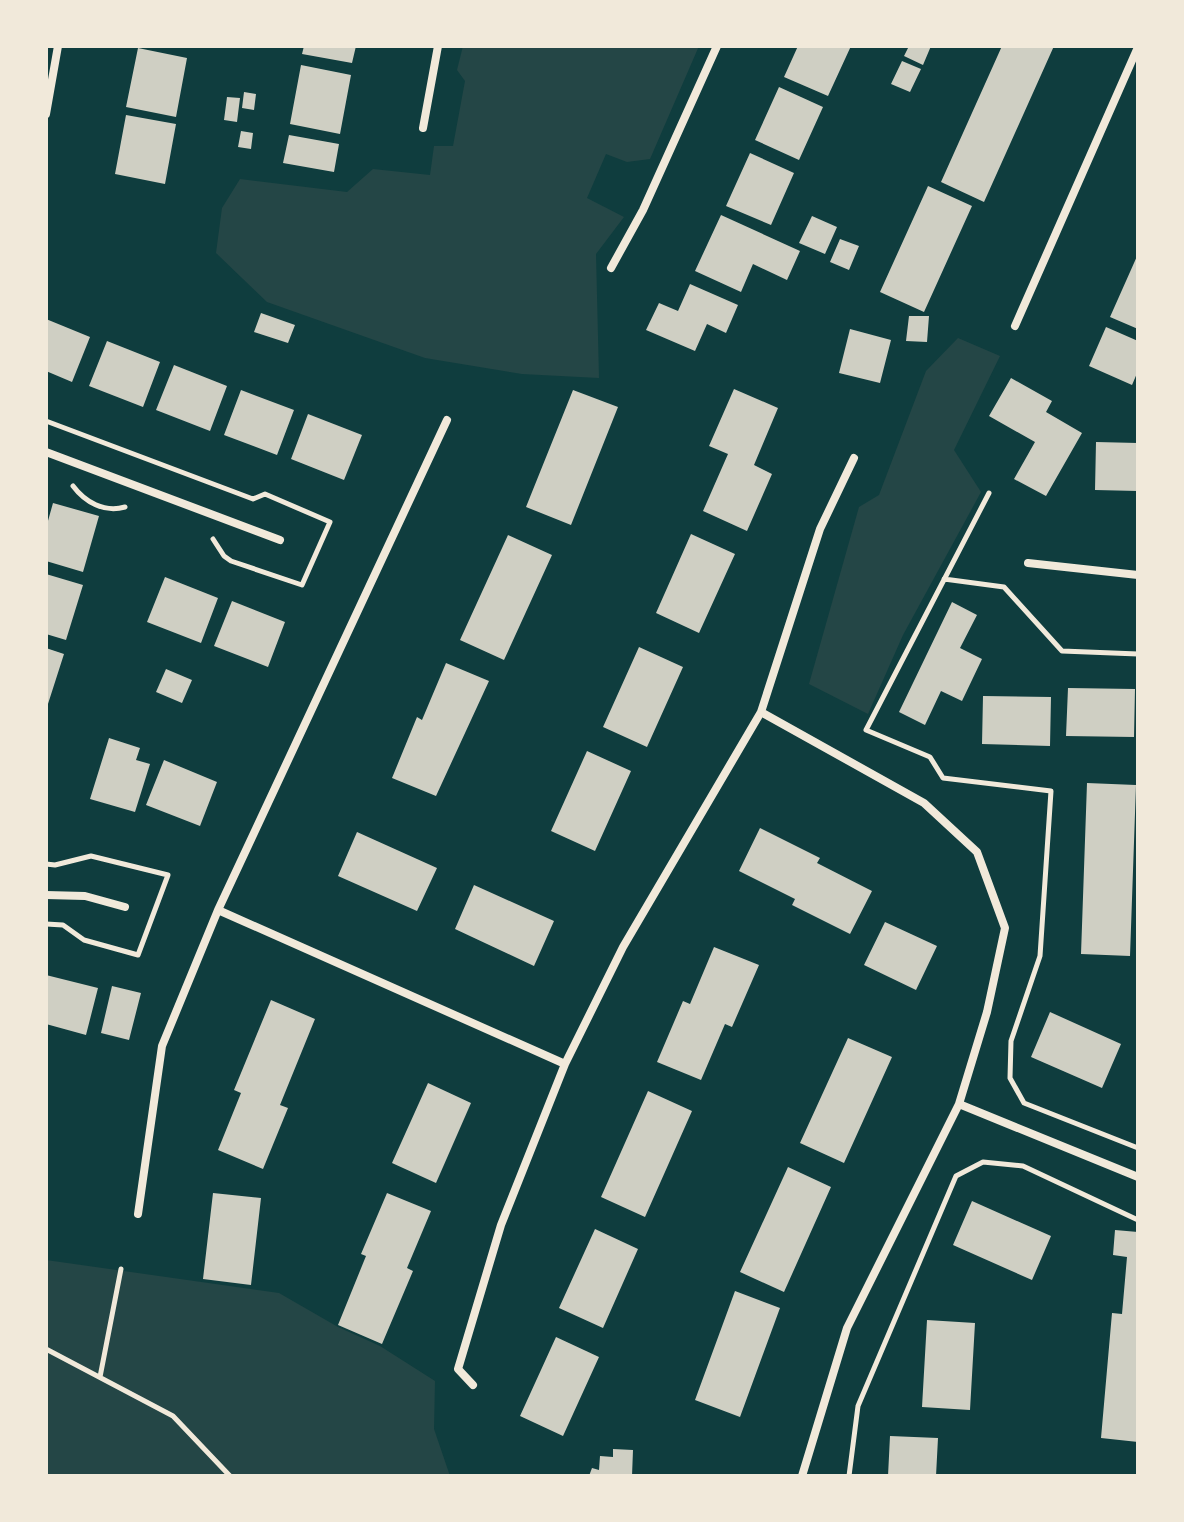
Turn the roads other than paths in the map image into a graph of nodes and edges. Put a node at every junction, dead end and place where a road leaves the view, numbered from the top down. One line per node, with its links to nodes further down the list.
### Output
1 (58, 46): 5 (street)
2 (438, 46): 6 (street)
3 (717, 46): 7 (street)
4 (1138, 47): 8 (street)
5 (46, 114)
6 (423, 128)
7 (611, 268)
8 (1015, 326)
9 (447, 420): 18 (street)
10 (46, 452): 12 (street)
11 (854, 458): 15 (street)
12 (280, 540)
13 (1028, 563): 14 (street)
14 (1138, 575)
15 (761, 712): 19 (street); 20 (street)
16 (46, 895): 17 (street)
17 (125, 907)
18 (218, 910): 19 (street); 22 (street)
19 (565, 1064): 23 (street)
20 (959, 1104): 21 (street); 24 (street)
21 (1138, 1177)
22 (138, 1214)
23 (473, 1385)
24 (802, 1476)

